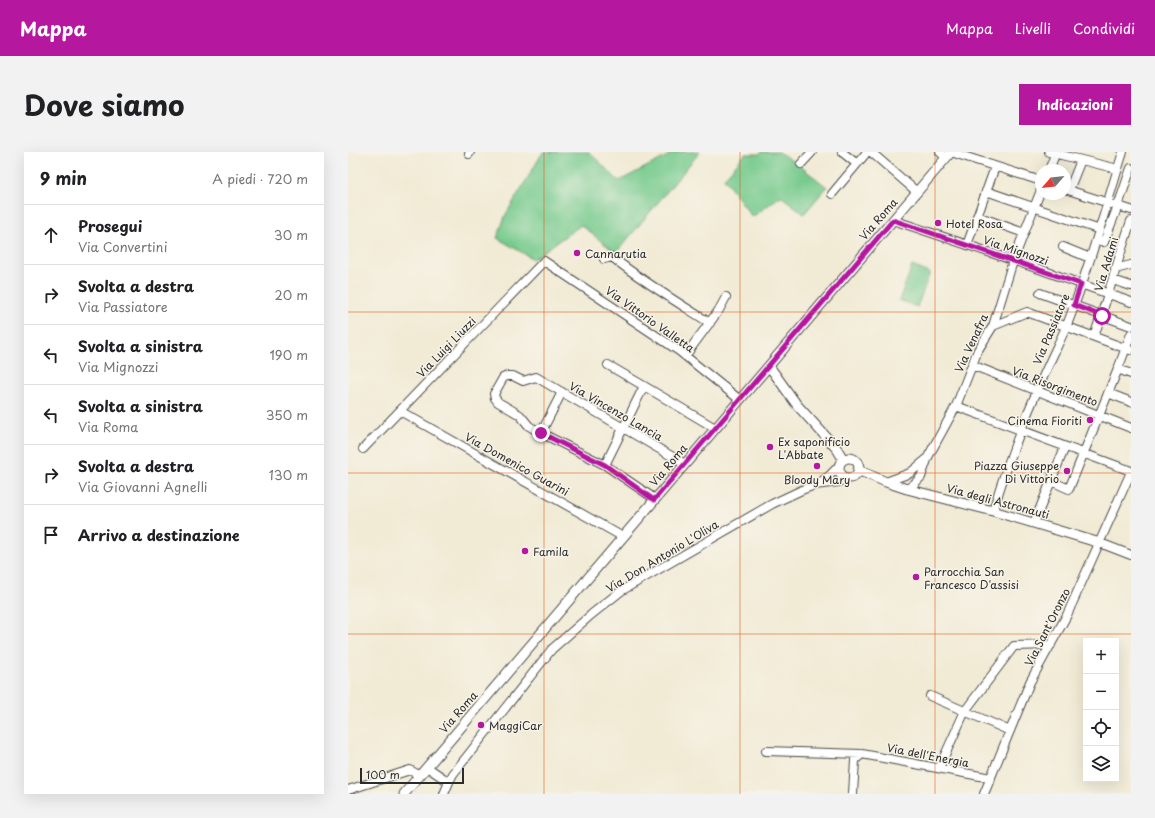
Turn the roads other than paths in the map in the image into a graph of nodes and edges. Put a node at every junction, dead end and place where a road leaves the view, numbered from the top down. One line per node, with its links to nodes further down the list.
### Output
1 (812, 152): 9 (street)
2 (842, 152): 10 (street)
3 (867, 152): 10 (street)
4 (870, 152): 18 (street)
5 (1053, 152): 8 (street); 11 (street)
6 (1123, 152): 13 (street, Via Passiatore)
7 (947, 153): 12 (street); 18 (street, Via Roma)
8 (1081, 160): 13 (street); 16 (street)
9 (801, 164)
10 (857, 164): 20 (street)
11 (1050, 164)
12 (995, 167): 15 (street); 19 (street)
13 (1118, 169): 22 (street, Via Passiatore)
14 (1130, 174): 23 (street)
15 (1035, 179)
16 (1071, 181)
17 (1071, 191): 22 (street)
18 (917, 192): 27 (street, Via Roma)
19 (986, 192): 24 (street); 26 (street)
20 (832, 194)
21 (1037, 200): 24 (street, Via Venafra)
22 (1107, 202): 23 (street); 29 (street, Via Passiatore)
23 (1118, 206): 25 (street); 31 (street)
24 (1034, 208): 29 (street); 30 (street, Via Venafra)
25 (1131, 210)
26 (978, 216): 30 (street); 32 (street)
27 (893, 220): 32 (street, Via Mignozzi); 59 (street, Via Roma)
28 (1131, 221): 39 (street, Via Adami)
29 (1100, 230): 31 (street, Via Passiatore)
30 (1024, 233): 37 (street, Via Venafra)
31 (1097, 239): 34 (street, Via Passiatore)
32 (967, 245): 37 (street, Via Mignozzi)
33 (1063, 247): 34 (street)
34 (1090, 258): 41 (street, Via Passiatore)
35 (604, 260): 49 (street)
36 (544, 261): 56 (street, Via Vittorio Valletta); 69 (street, Via Luigi Liuzzi)
37 (1013, 261): 41 (street, Via Mignozzi); 51 (street, Via Venafra)
38 (1131, 265): 39 (street)
39 (1115, 269): 40 (street, Via Adami)
40 (1113, 280): 42 (street); 44 (street, Via Adami)
41 (1081, 284): 44 (street, Via Mignozzi); 47 (street, Via Passiatore)
42 (1131, 286)
43 (1040, 293): 47 (street)
44 (1109, 294): 46 (street, Via Mignozzi); 48 (street, Via Adami)
45 (726, 297): 49 (street)
46 (1131, 302)
47 (1074, 305): 48 (street); 50 (street, Via Passiatore)
48 (1102, 316): 52 (street); 54 (street, Via Adami)
49 (710, 323): 56 (street)
50 (1066, 325): 51 (street); 54 (street); 63 (street, Via Passiatore)
51 (993, 326): 58 (street, Via Venafra)
52 (1131, 326)
53 (1131, 334): 55 (street)
54 (1094, 336): 55 (street)
55 (1129, 349): 60 (street)
56 (685, 356): 66 (street, Via Vittorio Valletta)
57 (608, 365): 62 (street)
58 (972, 365): 63 (street, Via Risorgimento); 68 (street, Via Venafra)
59 (769, 366): 66 (street, Via Roma); 80 (street)
60 (1118, 369): 61 (street); 65 (street)
61 (1131, 374)
62 (644, 386): 71 (street); 72 (street)
63 (1037, 391): 70 (street, Via Risorgimento); 74 (street, Via Passiatore)
64 (562, 392): 71 (street, Via Vincenzo Lancia); 75 (street); 75 (street, Via Vincenzo Lancia)
65 (1108, 393): 67 (street); 70 (street)
66 (740, 400): 72 (street, Via Roma)
67 (1131, 402)
68 (956, 406): 74 (street); 79 (street, Via Venafra)
69 (400, 411): 77 (street, Via Luigi Liuzzi); 96 (street, Via Domenico Guarini)
70 (1099, 415): 73 (street, Via Risorgimento); 78 (street)
71 (623, 428): 81 (street, Via Vincenzo Lancia); 82 (street)
72 (715, 428): 81 (street, Via Roma)
73 (1131, 428)
74 (1021, 430): 76 (street); 94 (street, Via Passiatore)
75 (541, 433): 82 (street)
76 (1065, 447): 78 (street); 88 (street)
77 (363, 449)
78 (1083, 454): 84 (street); 88 (street)
79 (928, 457): 85 (street, Via Venafra); 86 (street, Via Venafra)
80 (841, 463): 83 (street); 87 (street); 90 (street, Via Don Antonio L'Oliva)
81 (685, 464): 93 (street, Via Roma)
82 (605, 465): 93 (street)
83 (858, 470): 87 (street); 89 (street, Via degli Astronauti)
84 (1131, 472): 97 (street, Via Sant'Oronzo)
85 (910, 473): 89 (street, Via Venafra); 91 (street)
86 (921, 477): 91 (street); 92 (street)
87 (848, 478): 90 (street, Via Don Antonio L'Oliva)
88 (1051, 481): 95 (street)
89 (886, 482): 91 (street, Via degli Astronauti)
90 (816, 485): 109 (street, Via Don Antonio L'Oliva)
91 (907, 489): 92 (street, Via degli Astronauti)
92 (925, 494): 94 (street, Via degli Astronauti)
93 (654, 500): 96 (street, Via Roma)
94 (993, 511): 95 (street, Via degli Astronauti)
95 (1034, 523): 97 (street, Via degli Astronauti)
96 (623, 537): 105 (street, Via Roma)
97 (1100, 543): 98 (street, Via degli Astronauti); 99 (street, Via Sant'Oronzo)
98 (1131, 555)
99 (1051, 645): 101 (street); 102 (street, Via Sant'Oronzo)
100 (930, 696): 101 (street)
101 (964, 710): 102 (street); 106 (street)
102 (1010, 731): 108 (street, Via Sant'Oronzo)
103 (766, 751): 104 (street, Via dell'Energia)
104 (862, 754): 106 (street, Via dell'Energia); 113 (street)
105 (427, 767): 107 (street, Via Roma); 109 (street)
106 (939, 768): 108 (street, Via dell'Energia)
107 (420, 776): 110 (street); 111 (street, Via Roma)
108 (991, 778): 114 (street, Via Sant'Oronzo)
109 (449, 782): 112 (street, Via Don Antonio L'Oliva)
110 (348, 790)
111 (404, 794)
112 (444, 794)
113 (852, 794)
114 (984, 794)

